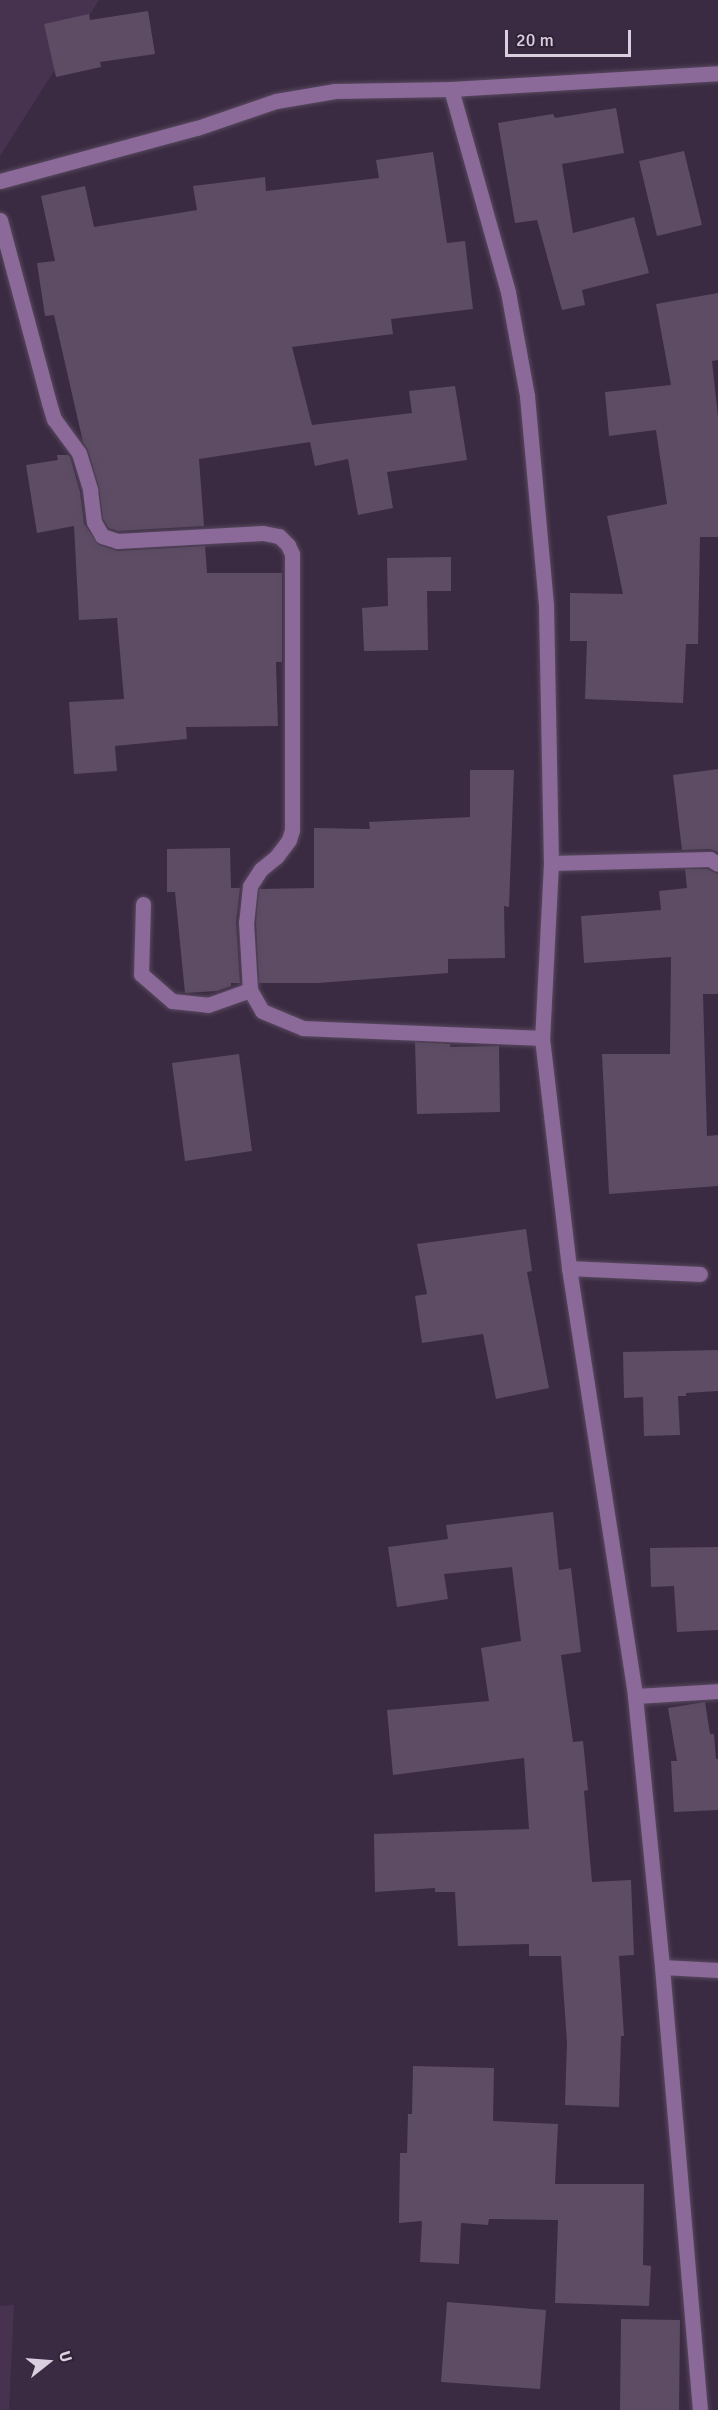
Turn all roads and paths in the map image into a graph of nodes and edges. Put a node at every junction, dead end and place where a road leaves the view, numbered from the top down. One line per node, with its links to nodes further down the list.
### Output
1 (718, 73): 2 (street)
2 (451, 88): 3 (street); 5 (street)
3 (0, 181)
4 (0, 220): 8 (street)
5 (552, 863): 6 (street); 9 (street)
6 (718, 864)
7 (143, 904): 8 (street)
8 (250, 990): 9 (street)
9 (542, 1038): 10 (street)
10 (569, 1268): 11 (street); 13 (street)
11 (700, 1274)
12 (718, 1691): 13 (street)
13 (635, 1696): 14 (street)
14 (662, 1967): 15 (street); 16 (street)
15 (718, 1970)
16 (700, 2410)

